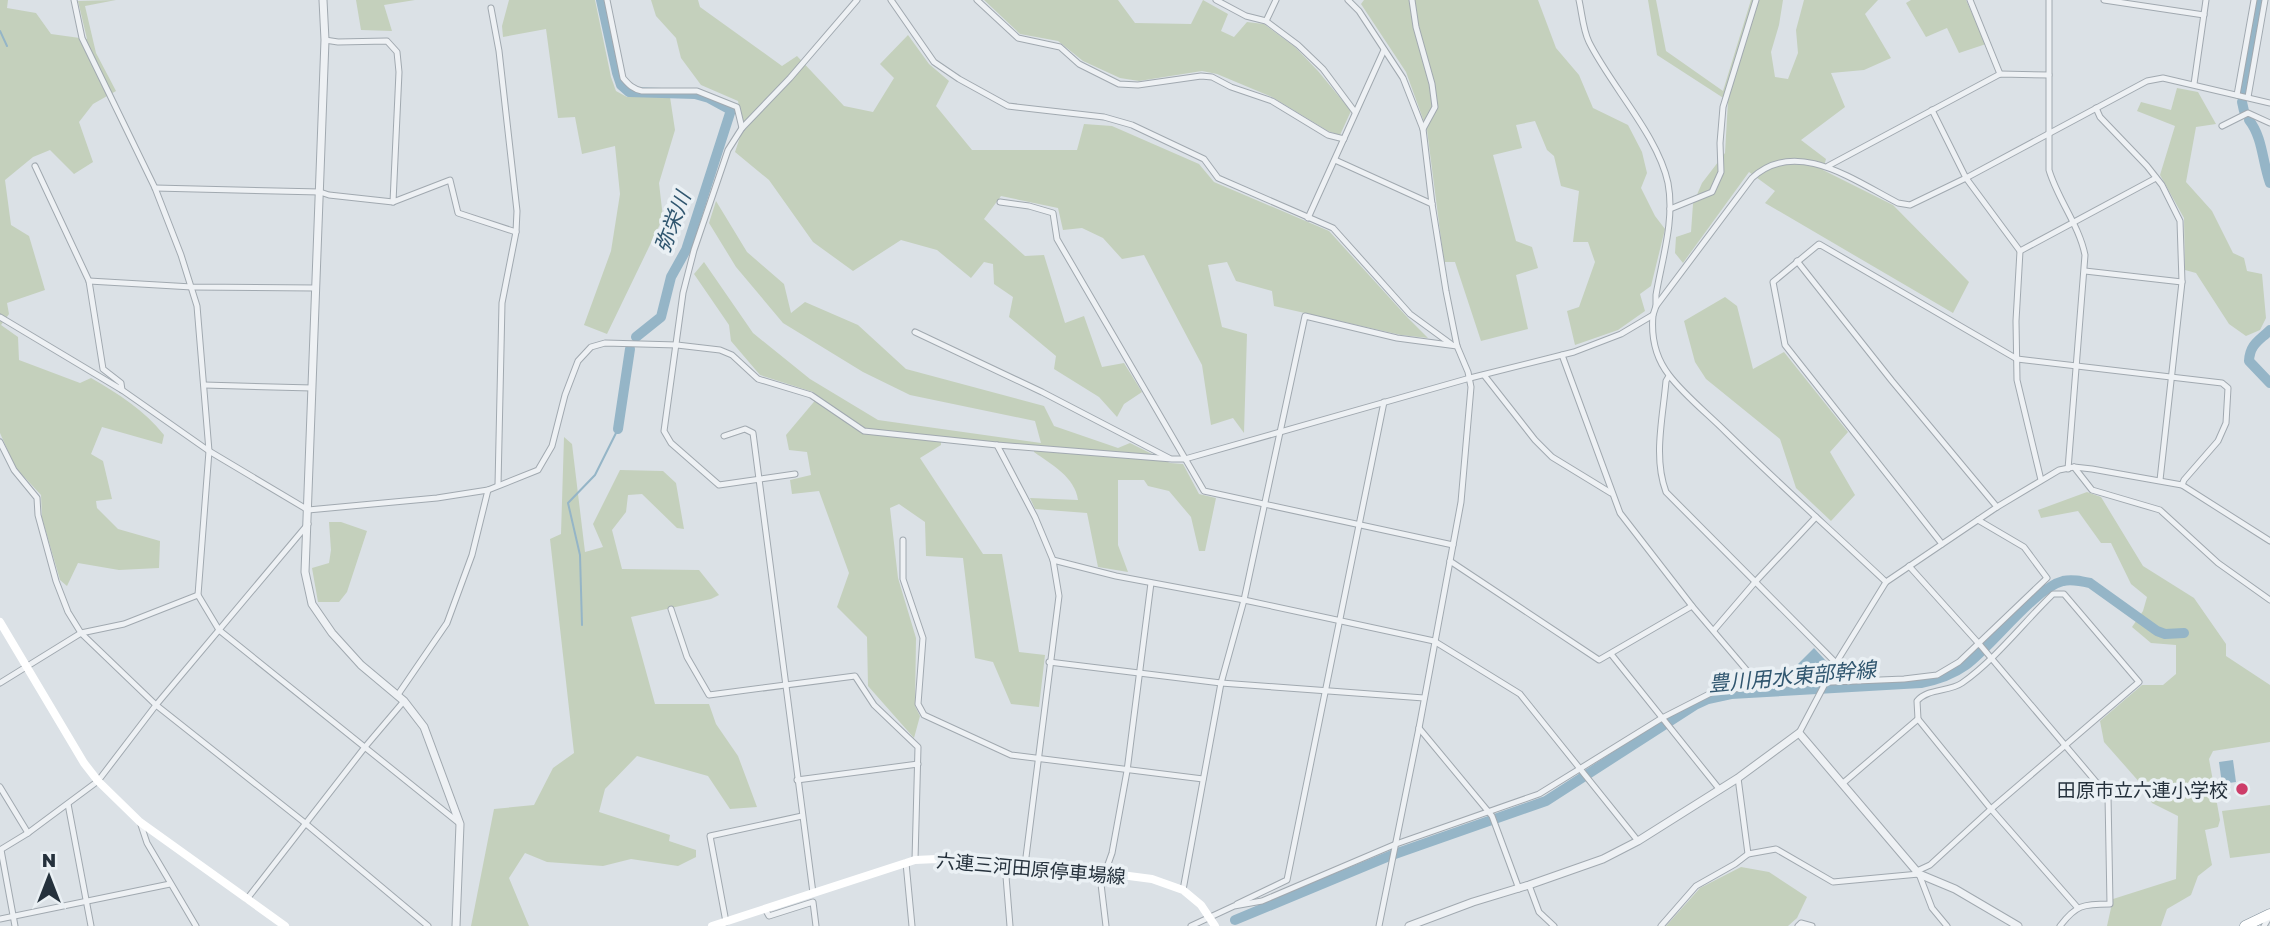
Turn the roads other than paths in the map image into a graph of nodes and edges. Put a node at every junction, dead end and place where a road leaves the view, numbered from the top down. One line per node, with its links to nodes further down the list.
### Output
1 (74, 0): 44 (street)
2 (323, 0): 22 (street)
3 (607, 0): 35 (street)
4 (857, 0): 35 (street)
5 (891, 0): 50 (street)
6 (977, 0): 38 (street)
7 (1216, 0): 21 (street)
8 (1276, 0): 21 (street)
9 (1348, 0): 23 (street)
10 (1412, 0): 36 (street)
11 (1579, 0): 49 (street)
12 (1756, 0): 49 (street)
13 (1970, 0): 24 (street)
14 (2049, 0): 25 (street)
15 (2104, 0): 20 (street)
16 (2206, 0): 20 (street)
17 (2254, 0): 27 (street)
18 (2265, 0): 28 (street)
19 (491, 8): 52 (street)
20 (2204, 15): 26 (street)
21 (1266, 21): 32 (street)
22 (325, 40): 45 (street); 46 (street)
23 (1384, 50): 32 (street); 36 (street)
24 (2000, 74): 25 (street); 31 (street)
25 (2049, 75): 37 (street)
26 (2194, 84): 27 (street); 30 (street)
27 (2237, 95): 28 (street)
28 (2248, 97): 29 (street)
29 (2270, 103)
30 (2096, 108): 37 (street); 43 (street)
31 (1932, 110): 41 (street); 42 (street)
32 (1355, 113): 38 (street)
33 (2270, 123): 34 (street)
34 (2222, 126)
35 (742, 128): 64 (street)
36 (1423, 129): 48 (street)
37 (2050, 132): 42 (street); 51 (street)
38 (1344, 139): 39 (street)
39 (1335, 160): 48 (street); 50 (street)
40 (35, 166): 56 (street)
41 (1828, 166): 42 (street); 60 (street)
42 (1966, 178): 53 (street)
43 (2156, 178): 51 (street); 57 (street)
44 (155, 188): 45 (street); 58 (street)
45 (320, 192): 46 (street); 59 (street)
46 (393, 202): 52 (street)
47 (1000, 202): 83 (street)
48 (1432, 204): 65 (street)
49 (1670, 209): 60 (street)
50 (1308, 218): 65 (street)
51 (2074, 223): 53 (street); 55 (street)
52 (516, 232): 89 (street)
53 (2020, 251): 67 (street)
54 (1797, 261): 67 (street); 94 (street); 102 (street)
55 (2085, 271): 57 (street); 68 (street)
56 (89, 281): 58 (street); 75 (street)
57 (2182, 282): 72 (street)
58 (192, 287): 59 (street); 73 (street)
59 (315, 288): 74 (street)
60 (1656, 306): 61 (street)
61 (1653, 315): 66 (street); 70 (street)
62 (0, 317): 75 (street)
63 (915, 332): 82 (street)
64 (677, 345): 80 (street); 86 (street); 89 (street)
65 (1455, 346): 71 (street); 77 (street)
66 (1562, 355): 69 (street); 92 (street)
67 (2017, 359): 68 (street); 87 (street)
68 (2075, 366): 72 (street); 84 (street)
69 (1483, 376): 71 (street); 92 (street)
70 (1669, 376): 96 (street); 107 (street)
71 (1470, 378): 76 (street); 103 (street)
72 (2170, 378): 88 (street); 90 (street)
73 (204, 385): 74 (street); 81 (street)
74 (312, 388): 95 (street)
75 (122, 390): 81 (street)
76 (1384, 402): 77 (street); 99 (street)
77 (1281, 432): 83 (street); 93 (street)
78 (724, 436): 86 (street)
79 (0, 442): 119 (street)
80 (997, 445): 82 (street); 104 (street)
81 (209, 452): 95 (street); 110 (street)
82 (1172, 459): 83 (street)
83 (1185, 459): 93 (street)
84 (2071, 468): 87 (street); 88 (street); 112 (street)
85 (795, 474): 86 (street)
86 (760, 480): 132 (street)
87 (2041, 480): 94 (street)
88 (2160, 480): 90 (street)
89 (498, 485): 91 (street)
90 (2182, 485): 101 (street)
91 (488, 490): 95 (street); 134 (street)
92 (1612, 494): 113 (street)
93 (1265, 504): 99 (street); 111 (street)
94 (1997, 508): 97 (street)
95 (309, 510): 98 (street)
96 (1816, 517): 107 (street); 108 (street)
97 (1978, 520): 102 (street); 121 (street)
98 (307, 524): 117 (street); 134 (street)
99 (1360, 524): 103 (street); 115 (street)
100 (903, 540): 144 (street)
101 (2270, 541)
102 (1942, 544): 106 (street)
103 (1453, 545): 105 (street)
104 (1053, 560): 109 (street); 124 (street)
105 (1450, 561): 120 (street); 122 (street)
106 (1909, 566): 108 (street); 121 (street)
107 (1756, 581): 118 (street); 125 (street)
108 (1886, 582): 125 (street)
109 (1151, 583): 111 (street); 127 (street)
110 (198, 595): 117 (street); 119 (street)
111 (1244, 600): 115 (street); 130 (street)
112 (2270, 600)
113 (1692, 606): 118 (street); 122 (street)
114 (671, 609): 132 (street)
115 (1339, 621): 120 (street); 133 (street)
116 (0, 622): 126 (main road)
117 (219, 630): 137 (street); 143 (street)
118 (1714, 630): 128 (street)
119 (81, 633): 126 (street); 137 (street)
120 (1434, 640): 135 (street); 146 (street)
121 (1979, 644): 123 (street); 131 (street)
122 (1611, 654): 138 (street)
123 (1989, 655): 139 (street); 142 (street); 142 (street)
124 (1049, 662): 127 (street); 144 (street)
125 (1836, 663): 128 (street)
126 (27, 667): 129 (street); 151 (main road)
127 (1140, 673): 130 (street); 147 (street)
128 (1829, 676): 131 (street)
129 (0, 683)
130 (1221, 683): 133 (street); 149 (street)
131 (1825, 683): 138 (street); 141 (street)
132 (786, 684): 145 (street); 150 (street)
133 (1325, 691): 135 (street); 180 (street)
134 (397, 696): 136 (street)
135 (1424, 698): 140 (street)
136 (404, 701): 143 (street); 161 (street)
137 (156, 705): 151 (street); 160 (street)
138 (1663, 719): 146 (street); 154 (street)
139 (1918, 719): 152 (street); 156 (street)
140 (1419, 727): 157 (street); 164 (street)
141 (1799, 733): 148 (street); 152 (street)
142 (2065, 746): 156 (street); 181 (street)
143 (365, 747): 160 (street); 161 (street)
144 (1037, 758): 147 (street); 170 (street)
145 (918, 764): 150 (street); 167 (street)
146 (1581, 769): 157 (street); 163 (street)
147 (1127, 771): 149 (street); 171 (street)
148 (1738, 778): 154 (street); 166 (street)
149 (1203, 779): 176 (street)
150 (797, 780): 158 (street)
151 (98, 782): 155 (street); 159 (main road)
152 (1842, 784): 172 (street)
153 (0, 787): 162 (street)
154 (1720, 790): 163 (street)
155 (68, 804): 162 (street); 179 (street)
156 (1991, 809): 172 (street); 181 (street)
157 (1490, 814): 164 (street); 175 (street)
158 (802, 816): 177 (street); 187 (street)
159 (141, 822): 173 (street); 178 (main road)
160 (305, 823): 178 (street); 192 (street)
161 (460, 824): 193 (street)
162 (28, 833): 165 (street)
163 (1638, 841): 174 (street)
164 (1395, 847): 180 (street); 200 (street)
165 (1, 850): 184 (street)
166 (1748, 854): 172 (street); 203 (street)
167 (915, 860): 168 (main road, 六連三河田原停車場線); 169 (main road, 六連三河田原停車場線)
168 (906, 863): 177 (main road, 六連三河田原停車場線); 195 (street)
169 (1005, 864): 170 (main road, 六連三河田原停車場線); 196 (street)
170 (1025, 865): 171 (main road, 六連三河田原停車場線)
171 (1106, 873): 176 (main road, 六連三河田原停車場線); 197 (street)
172 (1918, 873): 206 (street); 207 (street)
173 (170, 884): 179 (street); 190 (street)
174 (1529, 885): 175 (street); 202 (street)
175 (1519, 888): 201 (street)
176 (1183, 890): 185 (main road, 六連三河田原停車場線)
177 (813, 893): 182 (main road, 六連三河田原停車場線)
178 (247, 899): 191 (main road)
179 (87, 901): 184 (street); 189 (street)
180 (1234, 906): 185 (street)
181 (2077, 907): 208 (street)
182 (765, 909): 187 (main road, 六連三河田原停車場線); 194 (street)
183 (2270, 915): 209 (highway); 210 (street)
184 (13, 916): 186 (street); 188 (street)
185 (1210, 916): 198 (street); 199 (main road, 六連三河田原停車場線)
186 (0, 919)
187 (719, 924)
188 (15, 926)
189 (91, 926)
190 (196, 926)
191 (285, 926)
192 (428, 926)
193 (456, 926)
194 (816, 926)
195 (912, 926)
196 (1010, 926)
197 (1106, 926)
198 (1191, 926)
199 (1215, 926)
200 (1379, 926)
201 (1409, 926)
202 (1554, 926)
203 (1661, 926)
204 (1798, 926): 205 (street)
205 (1812, 926)
206 (1947, 926)
207 (2018, 926)
208 (2060, 926)
209 (2245, 926)
210 (2263, 926)

